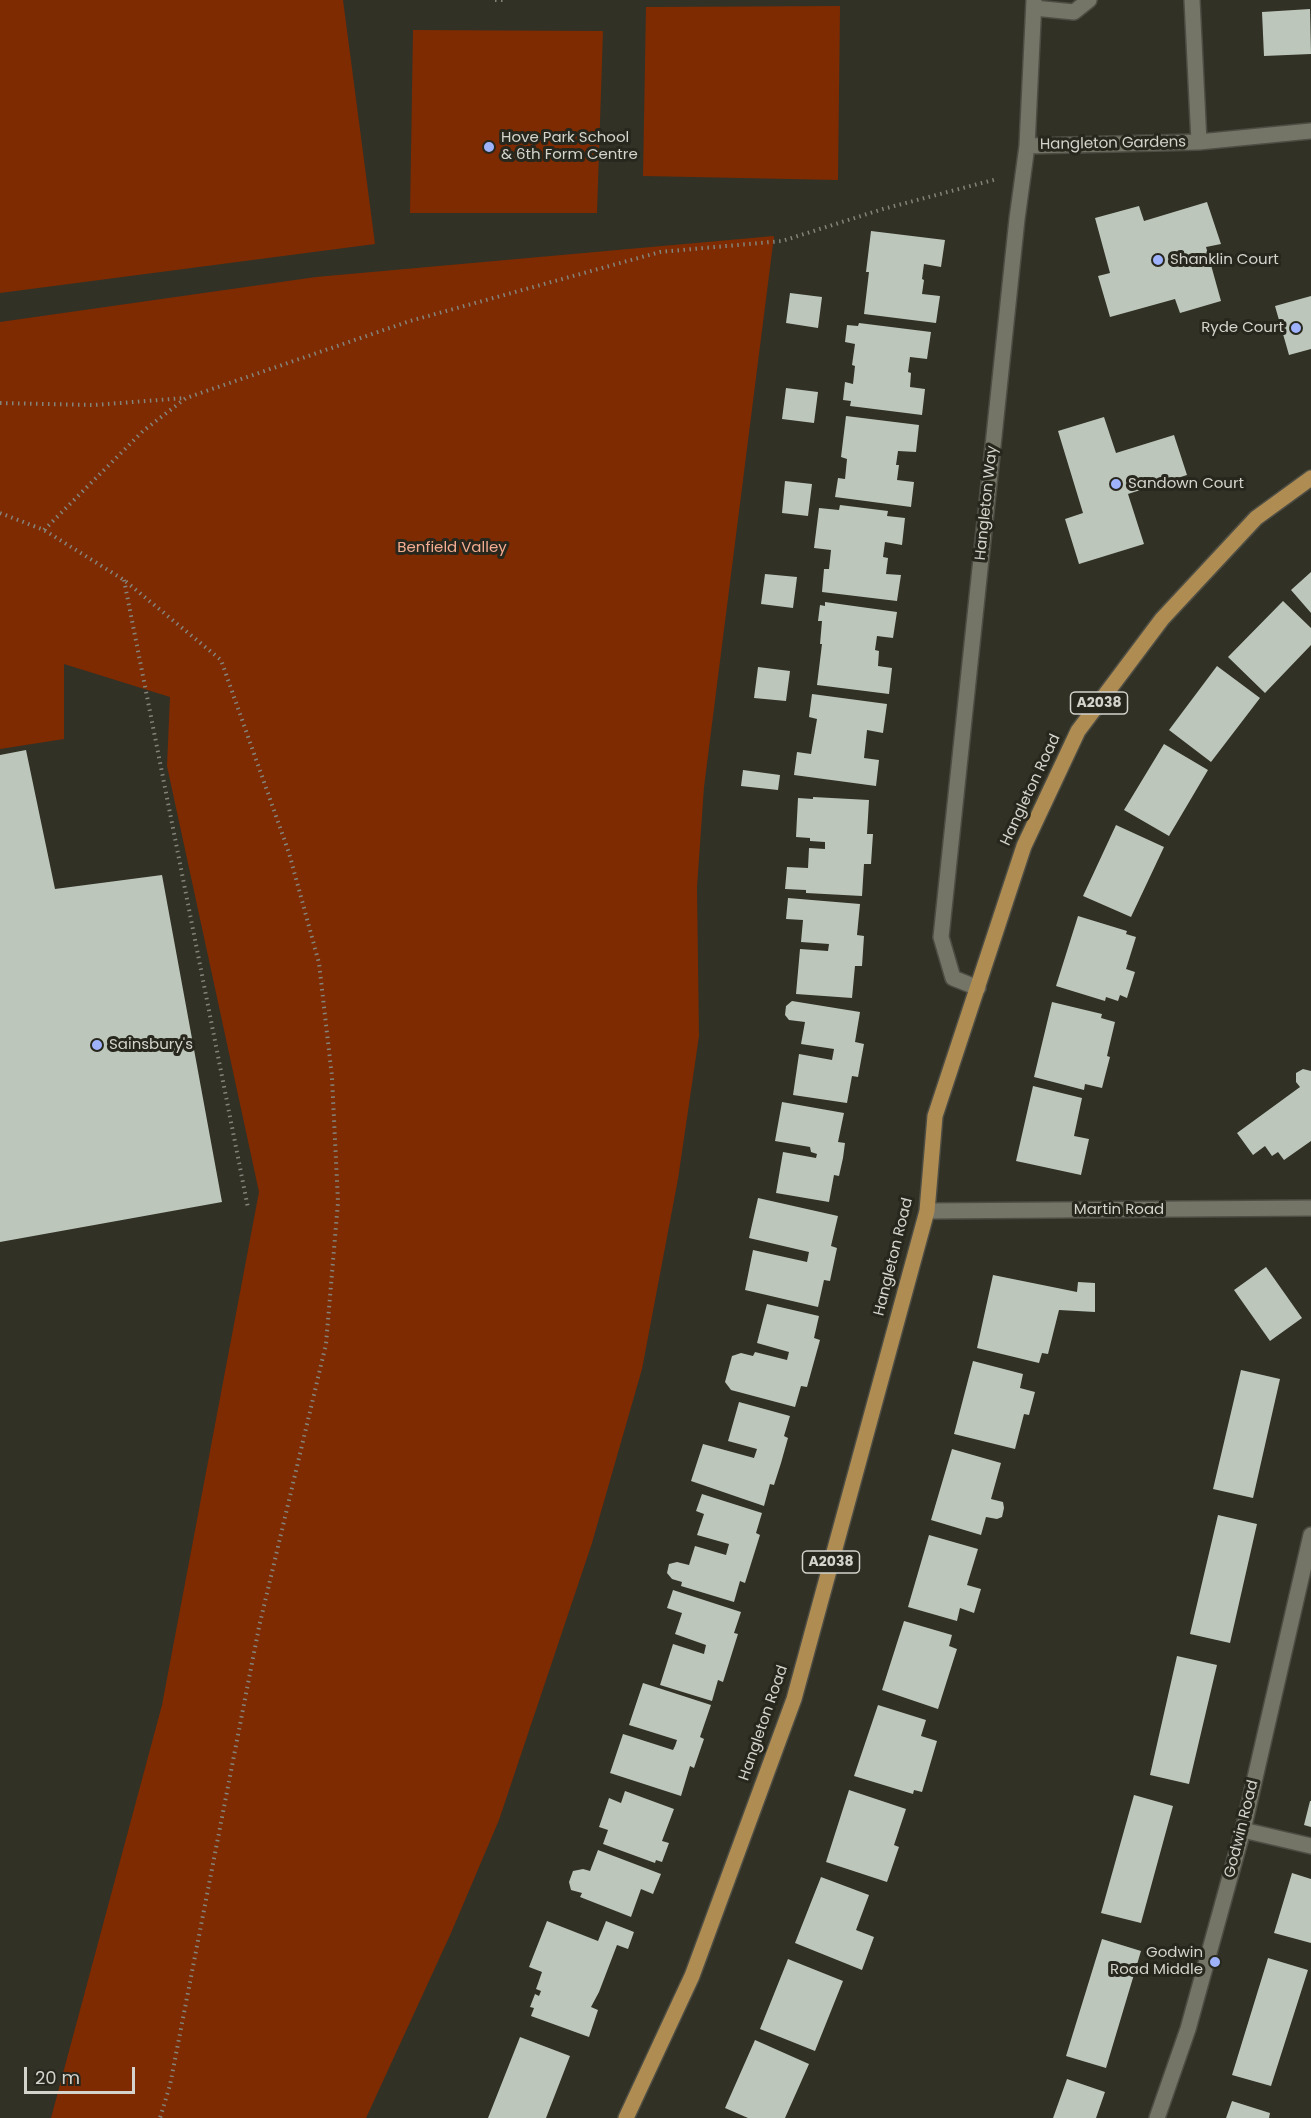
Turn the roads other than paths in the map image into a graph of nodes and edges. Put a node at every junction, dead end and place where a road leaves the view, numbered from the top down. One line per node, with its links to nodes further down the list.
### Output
1 (1089, 0): 3 (street)
2 (1192, 0): 5 (street, Hangleton Gardens)
3 (1034, 4): 6 (street, Hangleton Way)
4 (1311, 131): 5 (street, Hangleton Gardens)
5 (1199, 142): 6 (street, Hangleton Gardens)
6 (1027, 146): 8 (street, Hangleton Way)
7 (1311, 478): 8 (main road, Hangleton Road / A2038)
8 (978, 988): 10 (main road, Hangleton Road / A2038)
9 (1311, 1208): 10 (street, Martin Road)
10 (927, 1211): 14 (main road, Hangleton Road / A2038)
11 (1311, 1535): 12 (street, Godwin Road)
12 (1243, 1830): 13 (street); 15 (street, Godwin Road)
13 (1311, 1846)
14 (626, 2118)
15 (1157, 2118)

